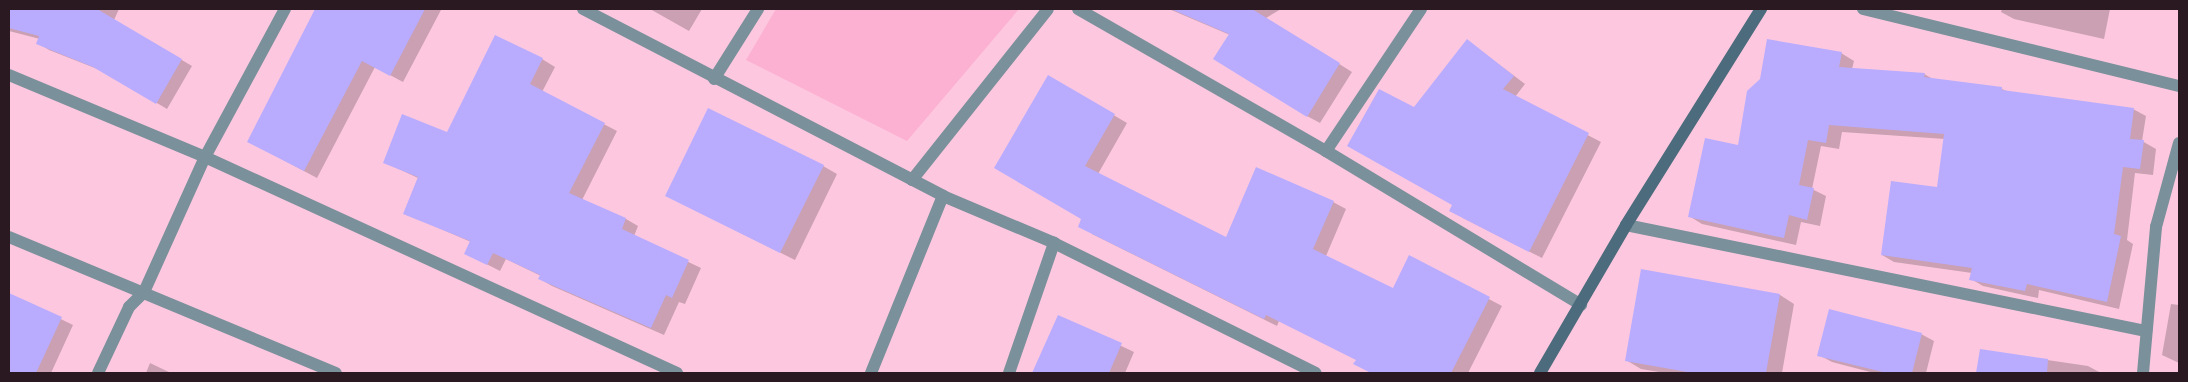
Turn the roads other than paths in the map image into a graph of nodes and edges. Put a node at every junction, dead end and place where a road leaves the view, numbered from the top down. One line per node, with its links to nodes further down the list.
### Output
1 (285, 9): 14 (street)
2 (583, 9): 10 (street)
3 (758, 9): 10 (street)
4 (1048, 9): 15 (street)
5 (1078, 9): 13 (street)
6 (1421, 9): 13 (street)
7 (1761, 9): 17 (main road)
8 (1863, 9): 11 (street)
9 (9, 75): 14 (street)
10 (714, 79): 15 (street)
11 (2179, 86)
12 (2179, 143): 22 (street)
13 (1326, 151): 21 (street)
14 (205, 157): 20 (street); 25 (street)
15 (912, 180): 16 (street)
16 (943, 196): 19 (street); 26 (street)
17 (1626, 226): 21 (main road); 22 (street)
18 (9, 237): 20 (street)
19 (1054, 243): 27 (street); 28 (street)
20 (144, 292): 23 (street); 24 (street)
21 (1581, 305): 29 (main road)
22 (2146, 331): 30 (street)
23 (98, 373)
24 (336, 373)
25 (678, 373)
26 (871, 373)
27 (1009, 373)
28 (1316, 373)
29 (1540, 373)
30 (2143, 373)

